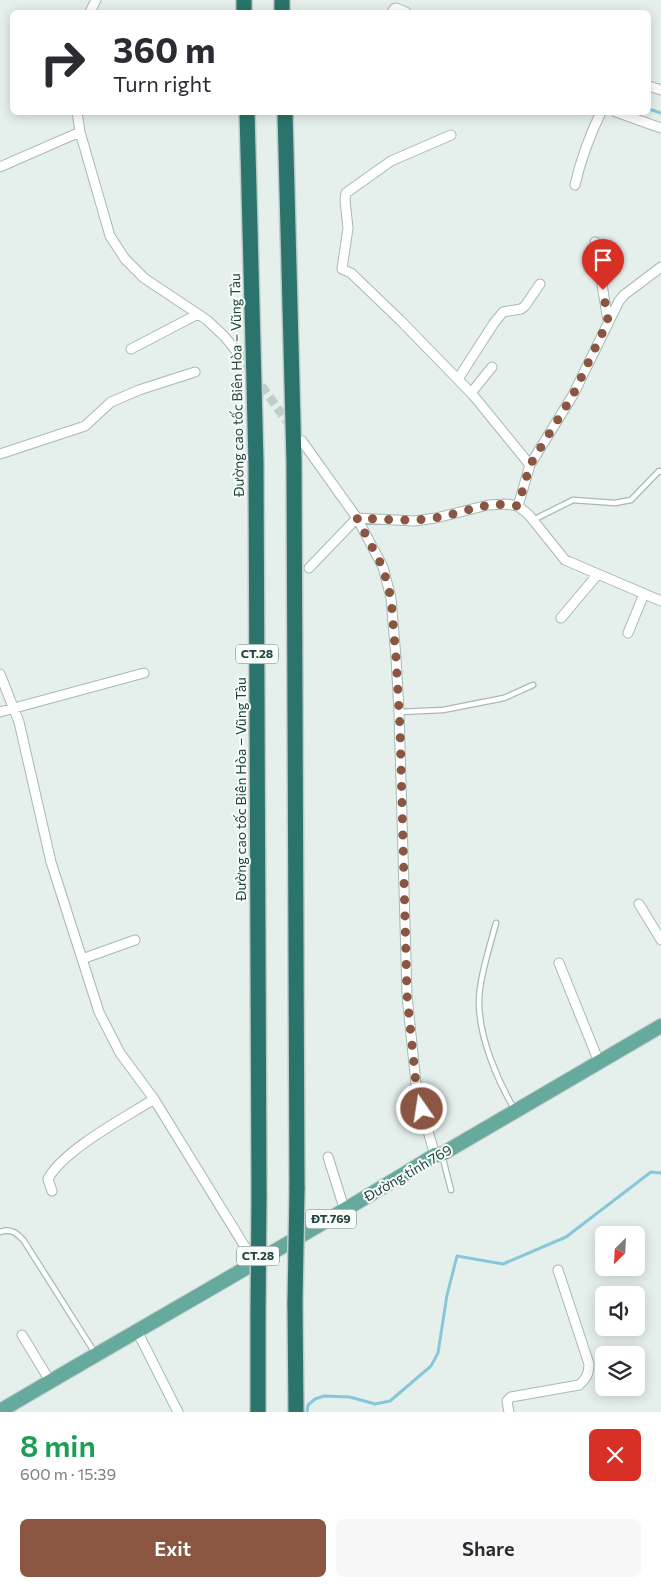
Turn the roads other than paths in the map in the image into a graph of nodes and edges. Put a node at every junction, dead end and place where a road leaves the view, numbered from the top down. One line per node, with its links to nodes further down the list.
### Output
1 (77, 115): 7 (street)
2 (247, 115): 65 (highway, Đường cao tốc Biên Hòa – Vũng Tàu / CT.28, bridge)
3 (285, 115): 66 (highway, CT.28, bridge)
4 (600, 115): 10 (street)
5 (624, 115): 6 (street)
6 (661, 128)
7 (80, 132): 9 (street); 14 (street)
8 (451, 135): 20 (street)
9 (1, 164)
10 (575, 185)
11 (595, 242): 15 (street)
12 (661, 268): 15 (street)
13 (540, 284): 20 (street)
14 (198, 314): 16 (street); 17 (street)
15 (608, 321): 24 (street)
16 (131, 349)
17 (238, 352)
18 (492, 367): 21 (street)
19 (195, 372): 23 (street)
20 (458, 379): 21 (street)
21 (471, 393): 24 (street)
22 (302, 441): 27 (street)
23 (0, 454)
24 (530, 465): 26 (street)
25 (661, 472): 28 (lane)
26 (518, 506): 27 (street); 28 (street)
27 (357, 518): 29 (street); 40 (street)
28 (533, 520): 30 (street)
29 (309, 568)
30 (598, 574): 31 (street); 33 (street)
31 (644, 594): 32 (street); 34 (street)
32 (661, 601)
33 (561, 618)
34 (628, 633)
35 (144, 673): 38 (street)
36 (0, 674): 38 (street)
37 (533, 685): 40 (lane)
38 (15, 709): 39 (street); 45 (street)
39 (0, 712)
40 (399, 712): 51 (street)
41 (639, 904): 44 (street)
42 (496, 923): 50 (lane)
43 (135, 940): 45 (street)
44 (661, 940)
45 (82, 958): 49 (street)
46 (559, 962): 48 (street)
47 (661, 1026): 48 (main road, Đường tỉnh 769 / ĐT.769)
48 (599, 1062): 50 (main road, Đường tỉnh 769 / ĐT.769)
49 (154, 1098): 54 (street); 57 (street)
50 (515, 1111): 51 (main road, Đường tỉnh 769 / ĐT.769)
51 (438, 1154): 53 (lane); 55 (main road, Đường tỉnh 769 / ĐT.769)
52 (328, 1157): 55 (street)
53 (452, 1190)
54 (52, 1191)
55 (345, 1211): 57 (main road, Đường tỉnh 769 / ĐT.769)
56 (0, 1232): 61 (lane)
57 (255, 1263): 59 (main road, Đường tỉnh 769 / ĐT.769)
58 (558, 1270): 67 (street)
59 (137, 1331): 61 (main road, Đường tỉnh 769 / ĐT.769); 64 (street)
60 (22, 1335): 62 (street)
61 (96, 1355): 62 (main road, Đường tỉnh 769 / ĐT.769)
62 (50, 1381): 63 (main road, Đường tỉnh 769 / ĐT.769)
63 (0, 1410)
64 (178, 1412)
65 (258, 1412)
66 (296, 1412)
67 (509, 1412)

